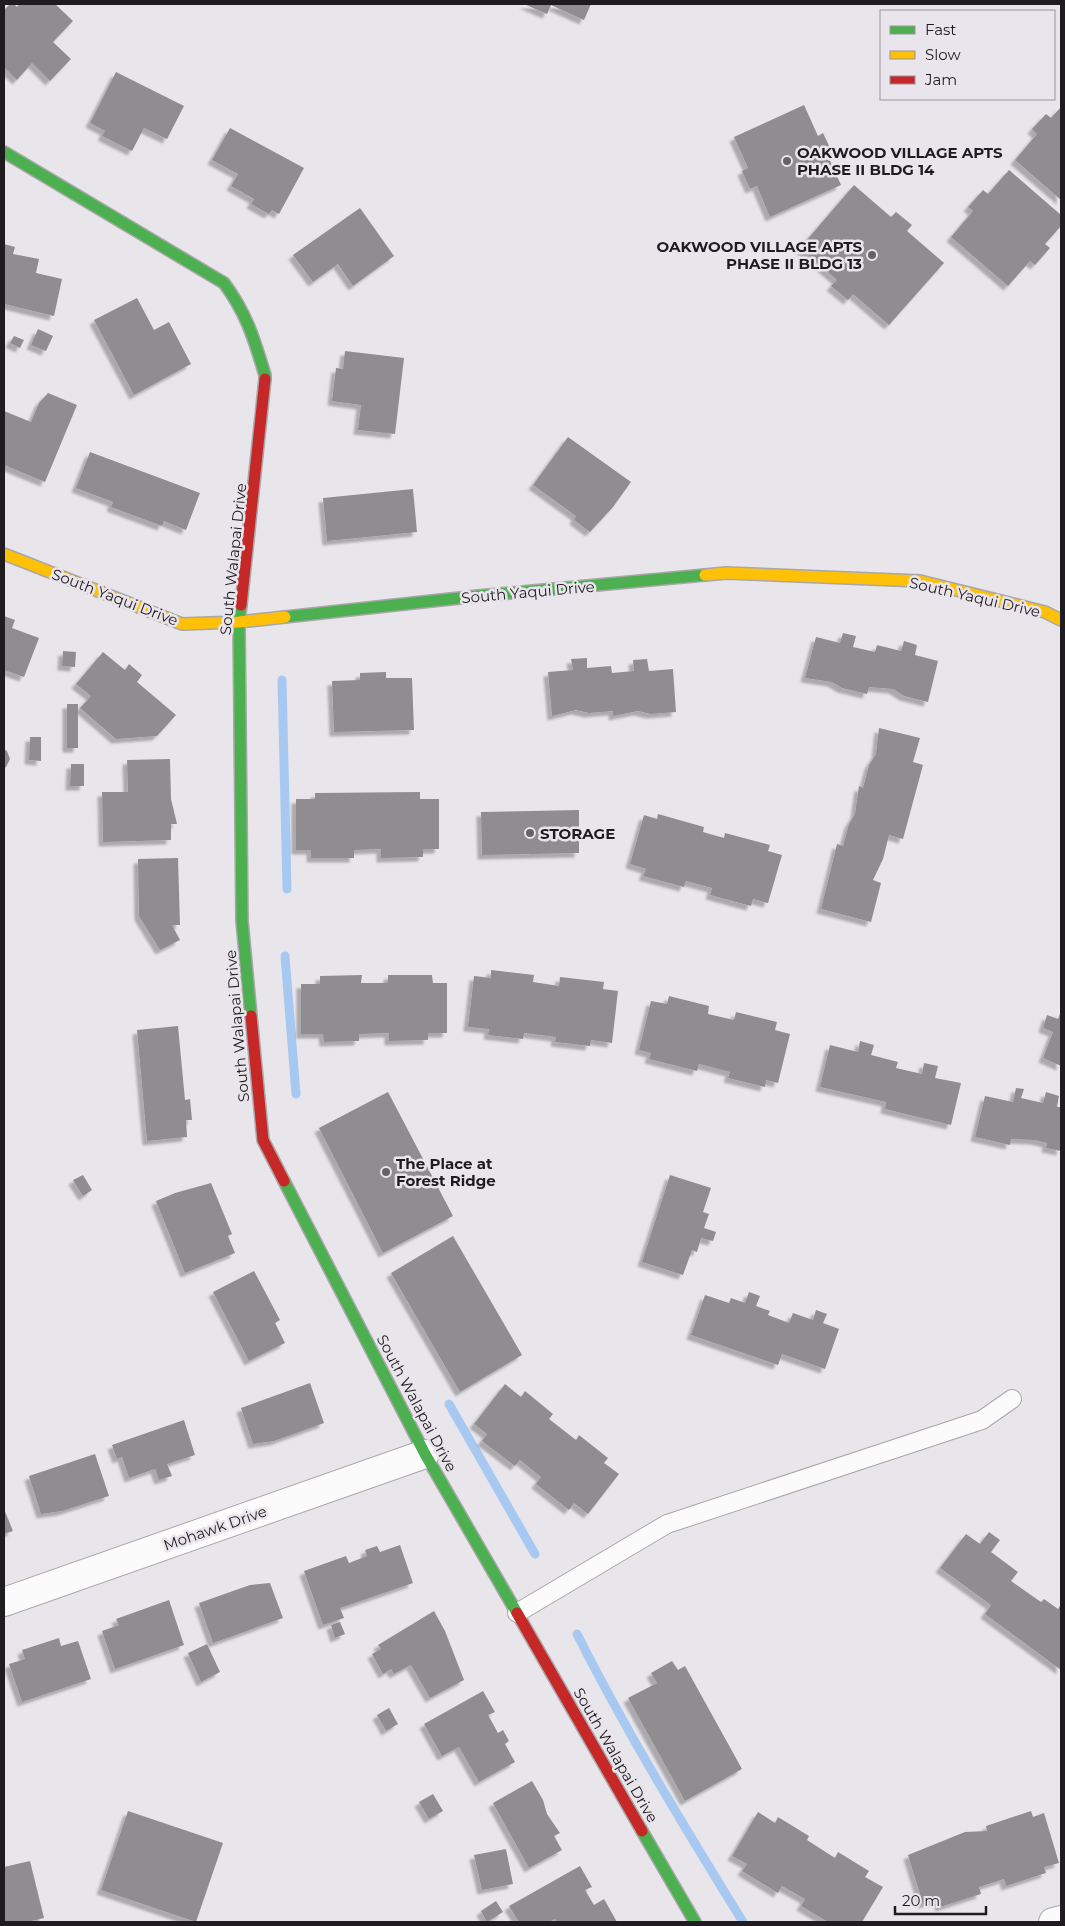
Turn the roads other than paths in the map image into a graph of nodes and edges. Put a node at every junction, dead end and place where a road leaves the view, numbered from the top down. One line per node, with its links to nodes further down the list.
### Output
1 (4, 152): 4 (street, South Walapai Drive)
2 (4, 554): 4 (street, South Yaqui Drive)
3 (1061, 620): 4 (street, South Yaqui Drive)
4 (239, 622): 6 (street, South Walapai Drive)
5 (1012, 1399): 8 (lane)
6 (426, 1454): 7 (street, Mohawk Drive); 8 (street, South Walapai Drive)
7 (4, 1602)
8 (517, 1612): 10 (street, South Walapai Drive)
9 (1061, 1920): 11 (street)
10 (695, 1922)
11 (1053, 1922)

